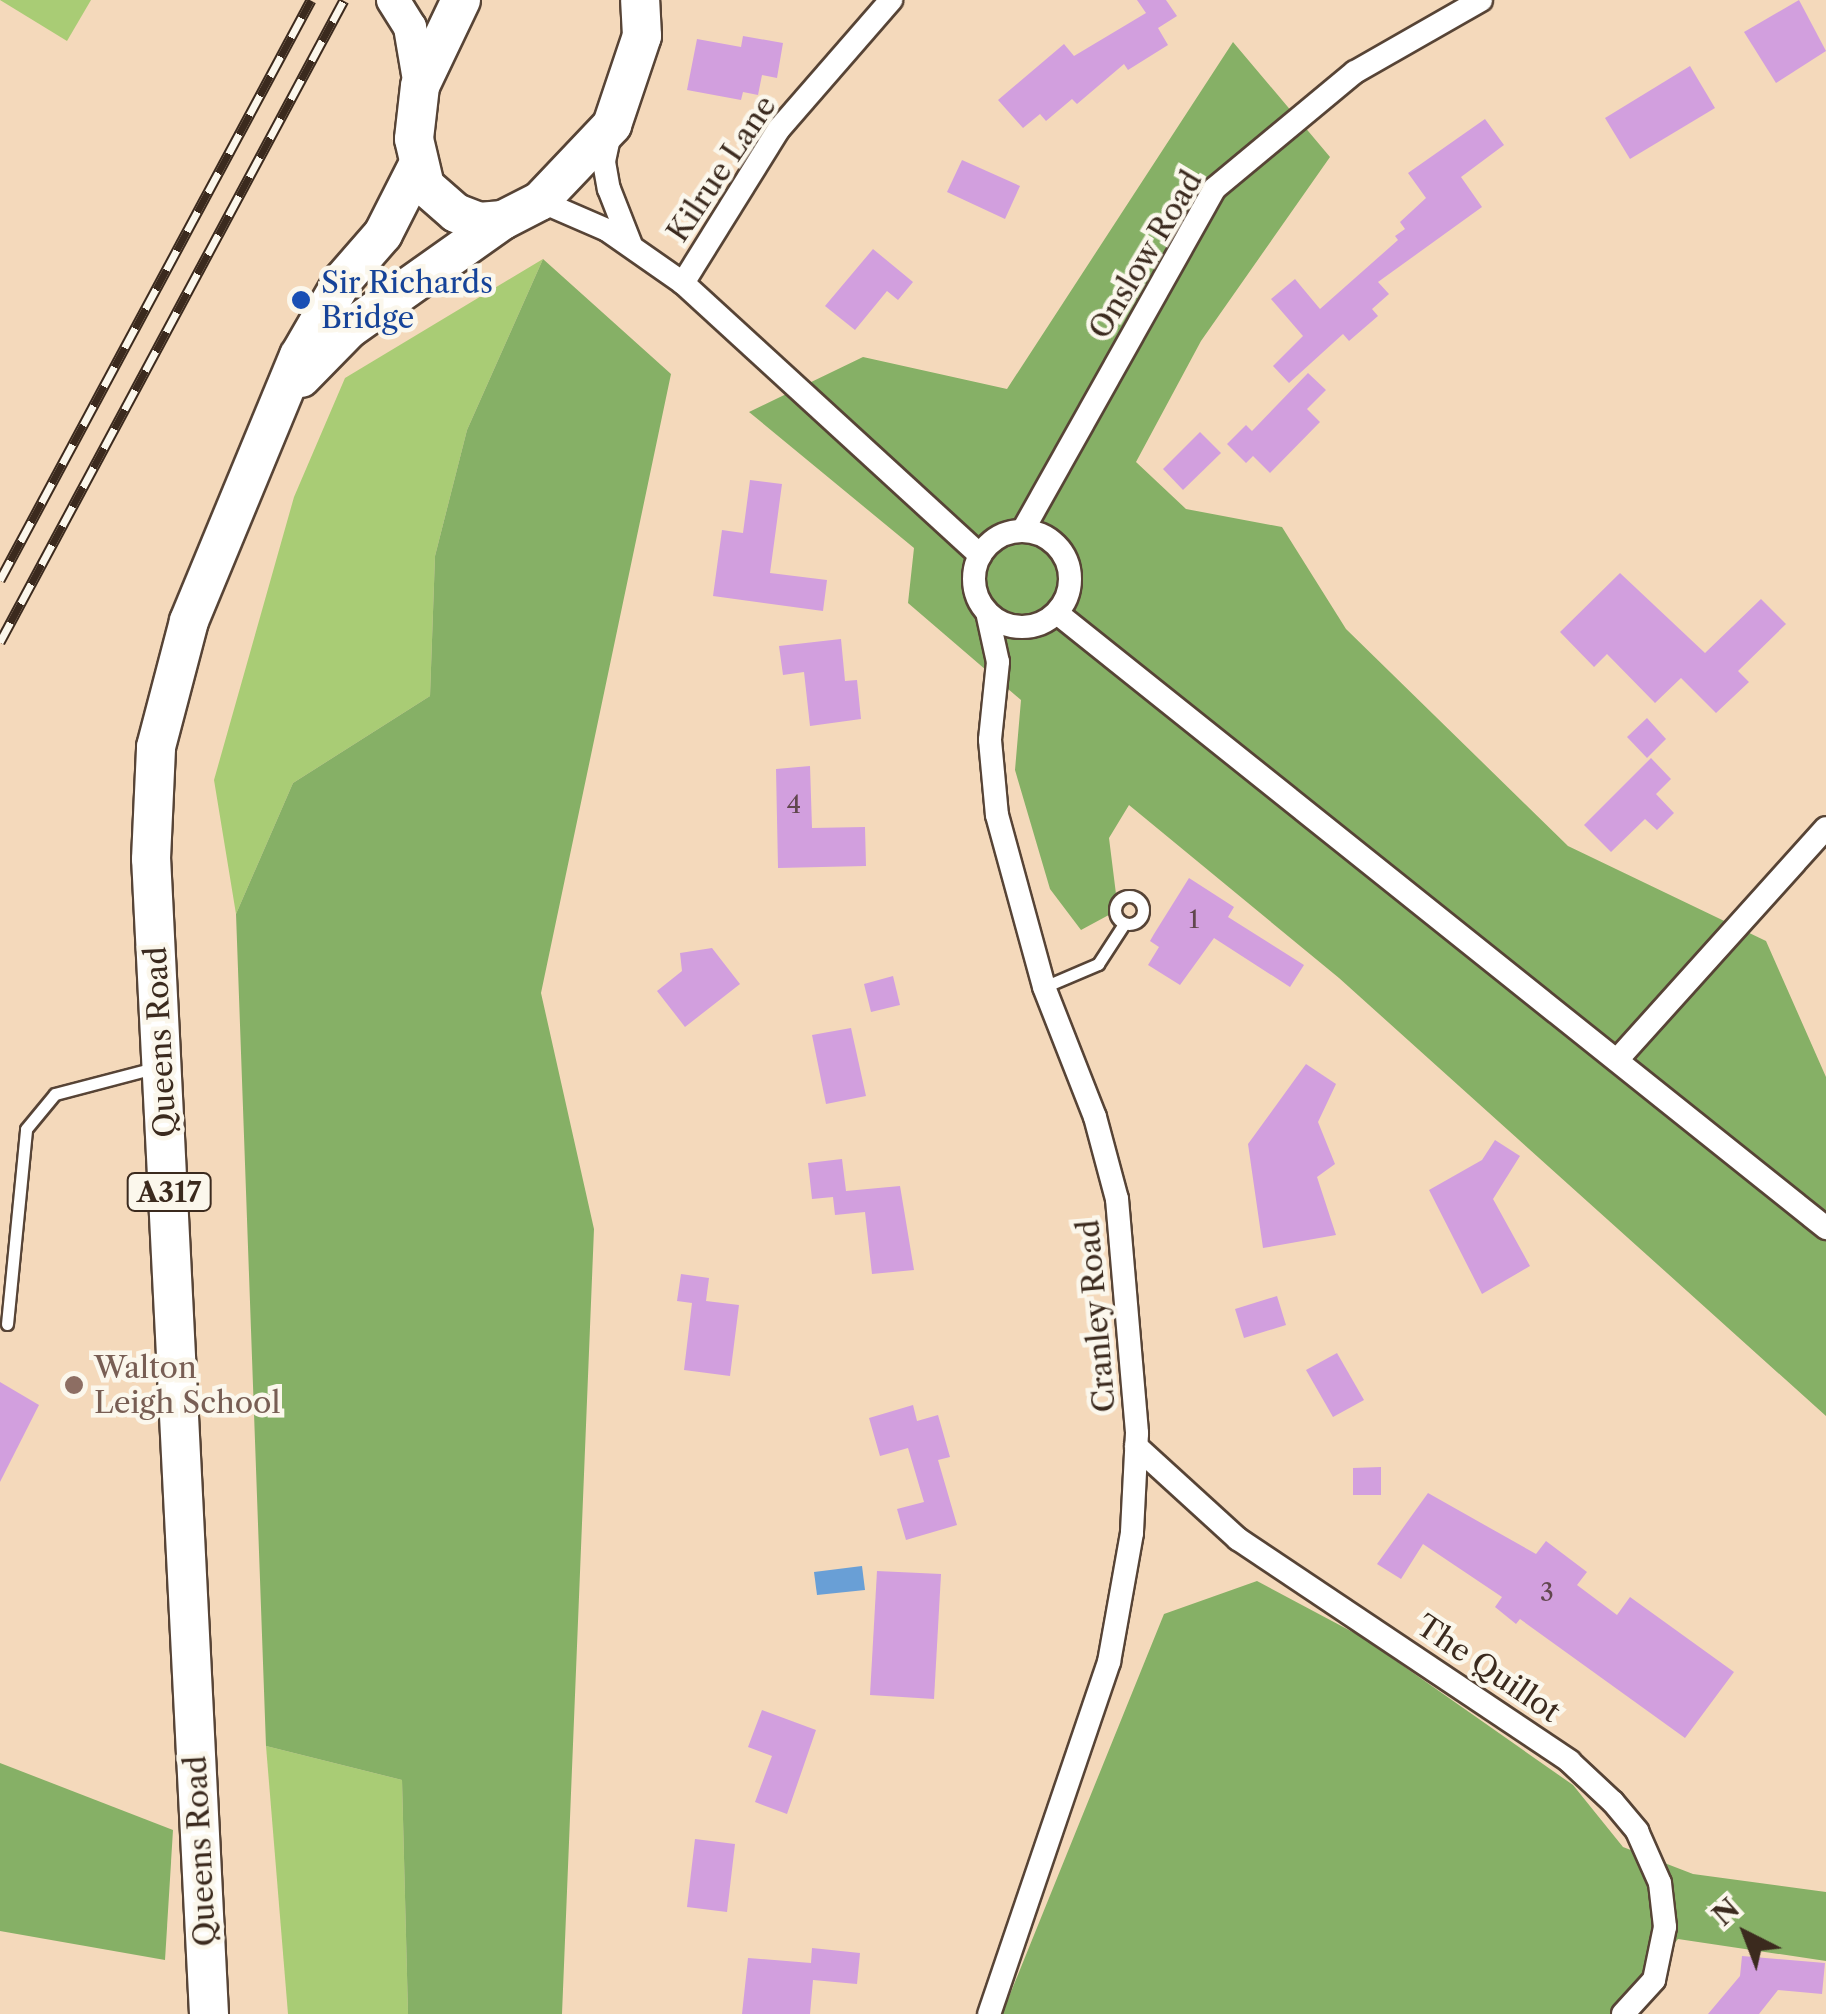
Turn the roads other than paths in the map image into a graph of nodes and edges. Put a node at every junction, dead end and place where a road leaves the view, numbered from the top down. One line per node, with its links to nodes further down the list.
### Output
1 (393, 0): 6 (main road)
2 (461, 0): 6 (main road)
3 (640, 0): 7 (main road)
4 (891, 0): 12 (street, Kilrue Lane)
5 (1481, 0): 14 (street, Onslow Road)
6 (420, 86): 8 (main road)
7 (612, 125): 9 (main road, Queens Road); 11 (street)
8 (418, 164): 10 (main road); 13 (main road, Queens Road / A317)
9 (540, 201): 10 (main road, Queens Road); 11 (street)
10 (502, 220): 13 (main road, Queens Road / A317)
11 (631, 245): 12 (street)
12 (684, 283): 15 (street)
13 (286, 394): 22 (main road, Queens Road / A317)
14 (1023, 530): 15 (street); 17 (street)
15 (980, 555): 16 (street)
16 (986, 612): 17 (street); 20 (street, Cranley Road)
17 (1057, 613): 21 (street)
18 (1826, 828): 21 (street)
19 (1124, 924): 20 (lane)
20 (1044, 986): 25 (street, Cranley Road)
21 (1617, 1060): 23 (street)
22 (163, 1066): 24 (lane); 26 (main road, Queens Road / A317)
23 (1826, 1228)
24 (7, 1324)
25 (1136, 1446): 27 (street, Cranley Road); 28 (street, The Quillot)
26 (209, 2014)
27 (990, 2014)
28 (1623, 2014)

